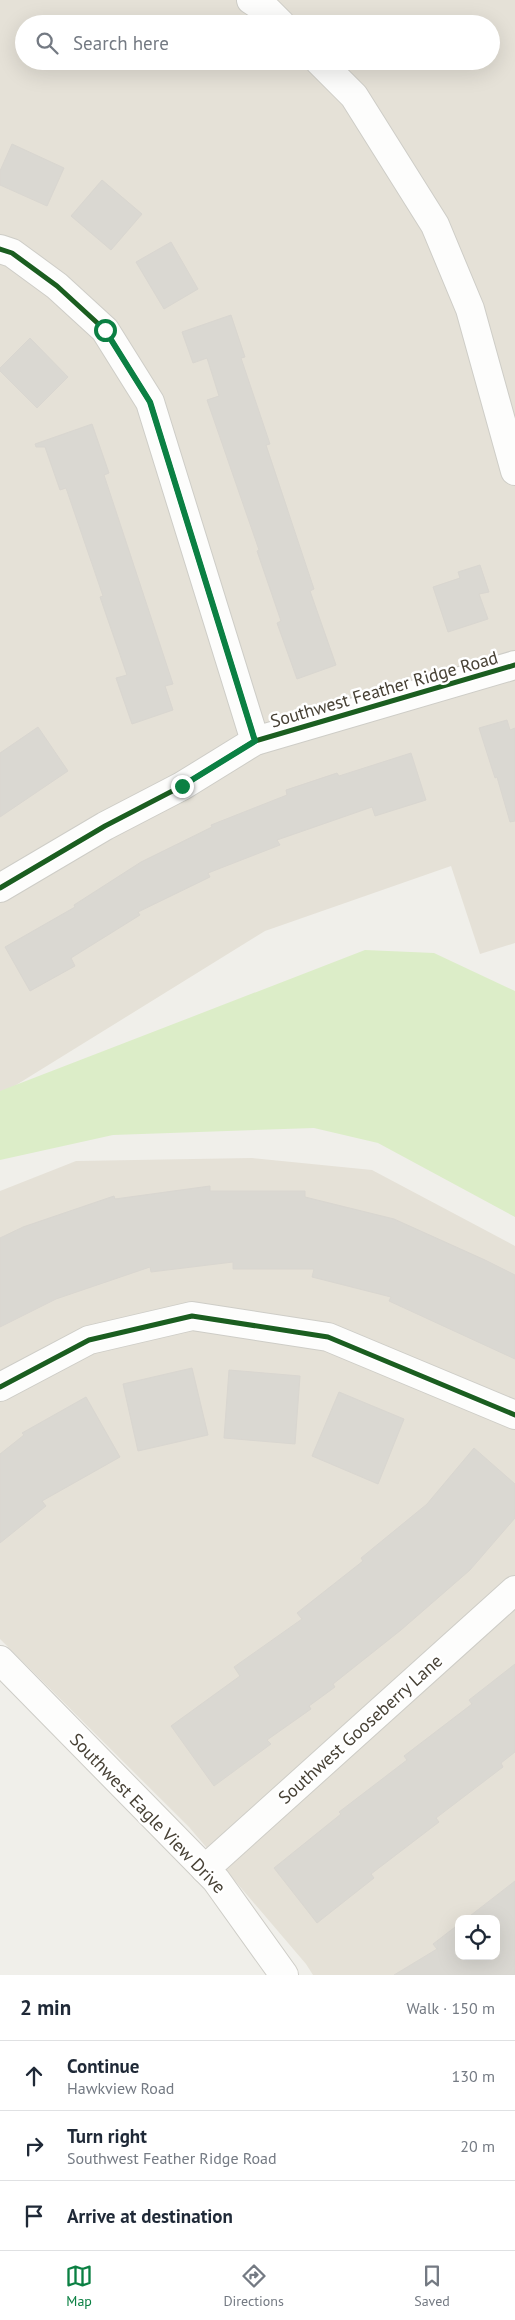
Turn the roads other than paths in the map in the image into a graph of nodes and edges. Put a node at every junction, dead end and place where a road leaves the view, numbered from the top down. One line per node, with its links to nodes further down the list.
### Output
1 (328, 70): 3 (street)
2 (0, 250): 5 (street)
3 (515, 471)
4 (515, 665): 5 (street, Southwest Feather Ridge Road)
5 (255, 741): 6 (street, Southwest Feather Ridge Road)
6 (0, 888)
7 (0, 1387): 8 (street)
8 (515, 1415)
9 (515, 1590): 11 (street, Southwest Gooseberry Lane)
10 (0, 1660): 11 (street, Southwest Eagle View Drive)
11 (205, 1869): 12 (street, Southwest Eagle View Drive)
12 (284, 1975)

